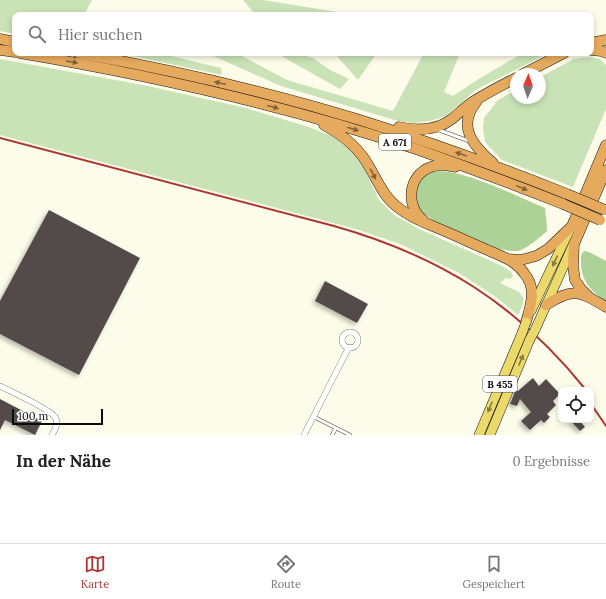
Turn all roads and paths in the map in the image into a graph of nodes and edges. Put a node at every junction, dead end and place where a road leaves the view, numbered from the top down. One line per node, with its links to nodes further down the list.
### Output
1 (0, 39): 3 (highway)
2 (606, 40): 4 (highway)
3 (12, 41)
4 (594, 42)
5 (0, 50): 7 (highway)
6 (594, 50): 8 (highway)
7 (12, 52)
8 (606, 54)
9 (36, 56): 15 (highway, A 671, one-way to 15)
10 (93, 56): 16 (highway, A 671, one-way to 10)
11 (560, 56): 12 (highway)
12 (535, 68)
13 (510, 81): 14 (highway)
14 (480, 97): 17 (highway); 18 (highway)
15 (302, 114): 22 (highway, A 671, one-way to 22); 25 (highway, one-way to 25)
16 (360, 120): 17 (highway); 20 (highway, A 671, one-way to 16)
17 (433, 128): 18 (lane)
18 (472, 142): 20 (highway)
19 (606, 145): 26 (highway, B 455)
20 (498, 167): 23 (highway, A 671, bridge)
21 (606, 170): 27 (highway, B 455)
22 (486, 174): 24 (highway, A 671, one-way to 24, bridge); 25 (highway)
23 (605, 210)
24 (603, 221)
25 (428, 224): 28 (highway)
26 (572, 226): 28 (highway); 32 (main road, B 455, one-way to 32)
27 (574, 244): 29 (highway); 30 (main road, B 455)
28 (506, 258): 32 (highway)
29 (590, 297): 30 (highway); 31 (highway)
30 (546, 305): 42 (main road, B 455, one-way to 30, bridge)
31 (606, 307)
32 (526, 322): 41 (main road, B 455, one-way to 41, bridge)
33 (349, 347): 35 (street)
34 (0, 386): 37 (street)
35 (314, 417): 36 (lane); 38 (street)
36 (336, 428): 39 (lane); 40 (lane)
37 (52, 435)
38 (304, 435)
39 (332, 435)
40 (350, 435)
41 (478, 435)
42 (490, 435)

